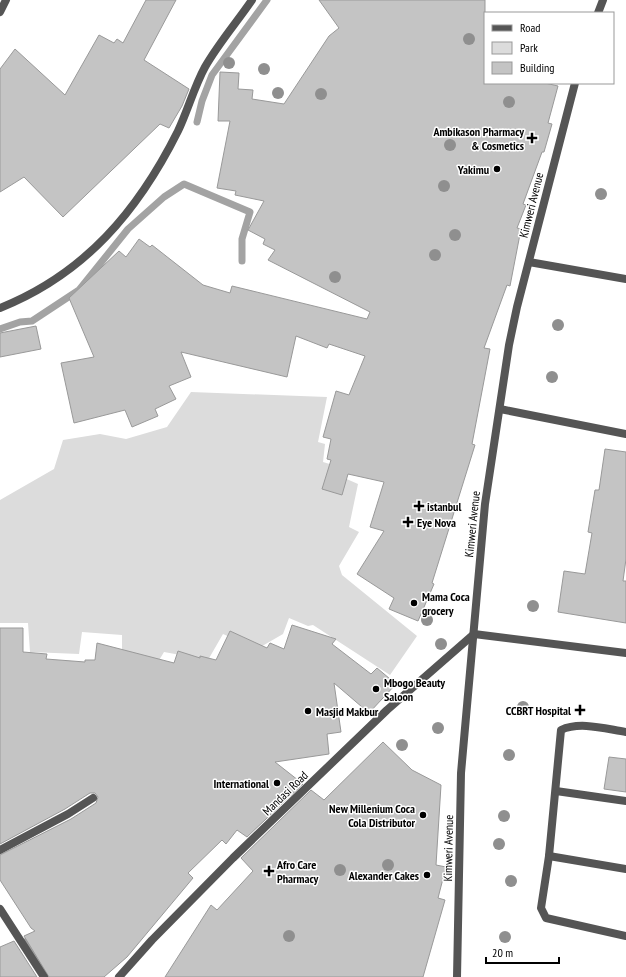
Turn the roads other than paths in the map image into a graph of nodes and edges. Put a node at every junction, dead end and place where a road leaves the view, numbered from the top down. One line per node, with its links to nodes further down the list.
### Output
1 (6, 0): 4 (street)
2 (252, 0): 9 (street)
3 (603, 0): 5 (street)
4 (0, 12)
5 (598, 12)
6 (575, 84): 7 (street, Kimweri Avenue)
7 (529, 262): 8 (street); 10 (street, Kimweri Avenue)
8 (626, 279)
9 (0, 308)
10 (500, 409): 11 (street); 12 (street, Kimweri Avenue)
11 (626, 434)
12 (474, 634): 13 (street); 24 (street, Mandasi Road); 25 (street, Kimweri Avenue)
13 (626, 653)
14 (626, 732): 15 (street)
15 (556, 791): 17 (street); 19 (street)
16 (93, 798): 18 (street)
17 (626, 801)
18 (0, 850)
19 (549, 856): 20 (street); 22 (street)
20 (626, 868)
21 (0, 908): 23 (street)
22 (626, 936)
23 (44, 977)
24 (119, 977)
25 (457, 977)

